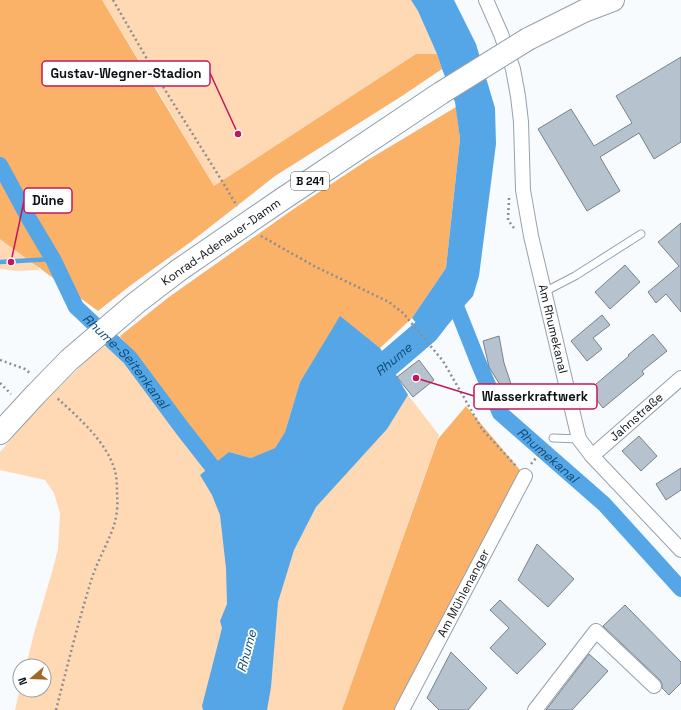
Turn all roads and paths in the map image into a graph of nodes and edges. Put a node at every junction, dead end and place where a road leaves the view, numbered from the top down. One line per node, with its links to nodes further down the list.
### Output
1 (113, 0): 5 (path)
2 (486, 0): 8 (street, Am Rhumekanal)
3 (613, 0): 13 (main road, Konrad-Adenauer-Damm / B 241, bridge)
4 (509, 198): 8 (path)
5 (237, 206)
6 (259, 234): 19 (path)
7 (641, 234): 9 (lane)
8 (531, 236): 9 (street, Am Rhumekanal)
9 (544, 292): 17 (street, Am Rhumekanal)
10 (0, 360): 13 (path)
11 (681, 378): 18 (street, Jahnstraße)
12 (0, 383): 14 (path)
13 (42, 389): 15 (main road, Konrad-Adenauer-Damm / B 241); 22 (path)
14 (12, 396)
15 (0, 433)
16 (553, 438): 17 (lane); 19 (path)
17 (579, 439): 18 (street, Am Rhumekanal)
18 (592, 456): 20 (street, Am Rhumekanal)
19 (527, 471): 23 (street, Am Mühlenanger)
20 (681, 550)
21 (654, 686): 24 (street)
22 (56, 710)
23 (402, 710)
24 (535, 710)

